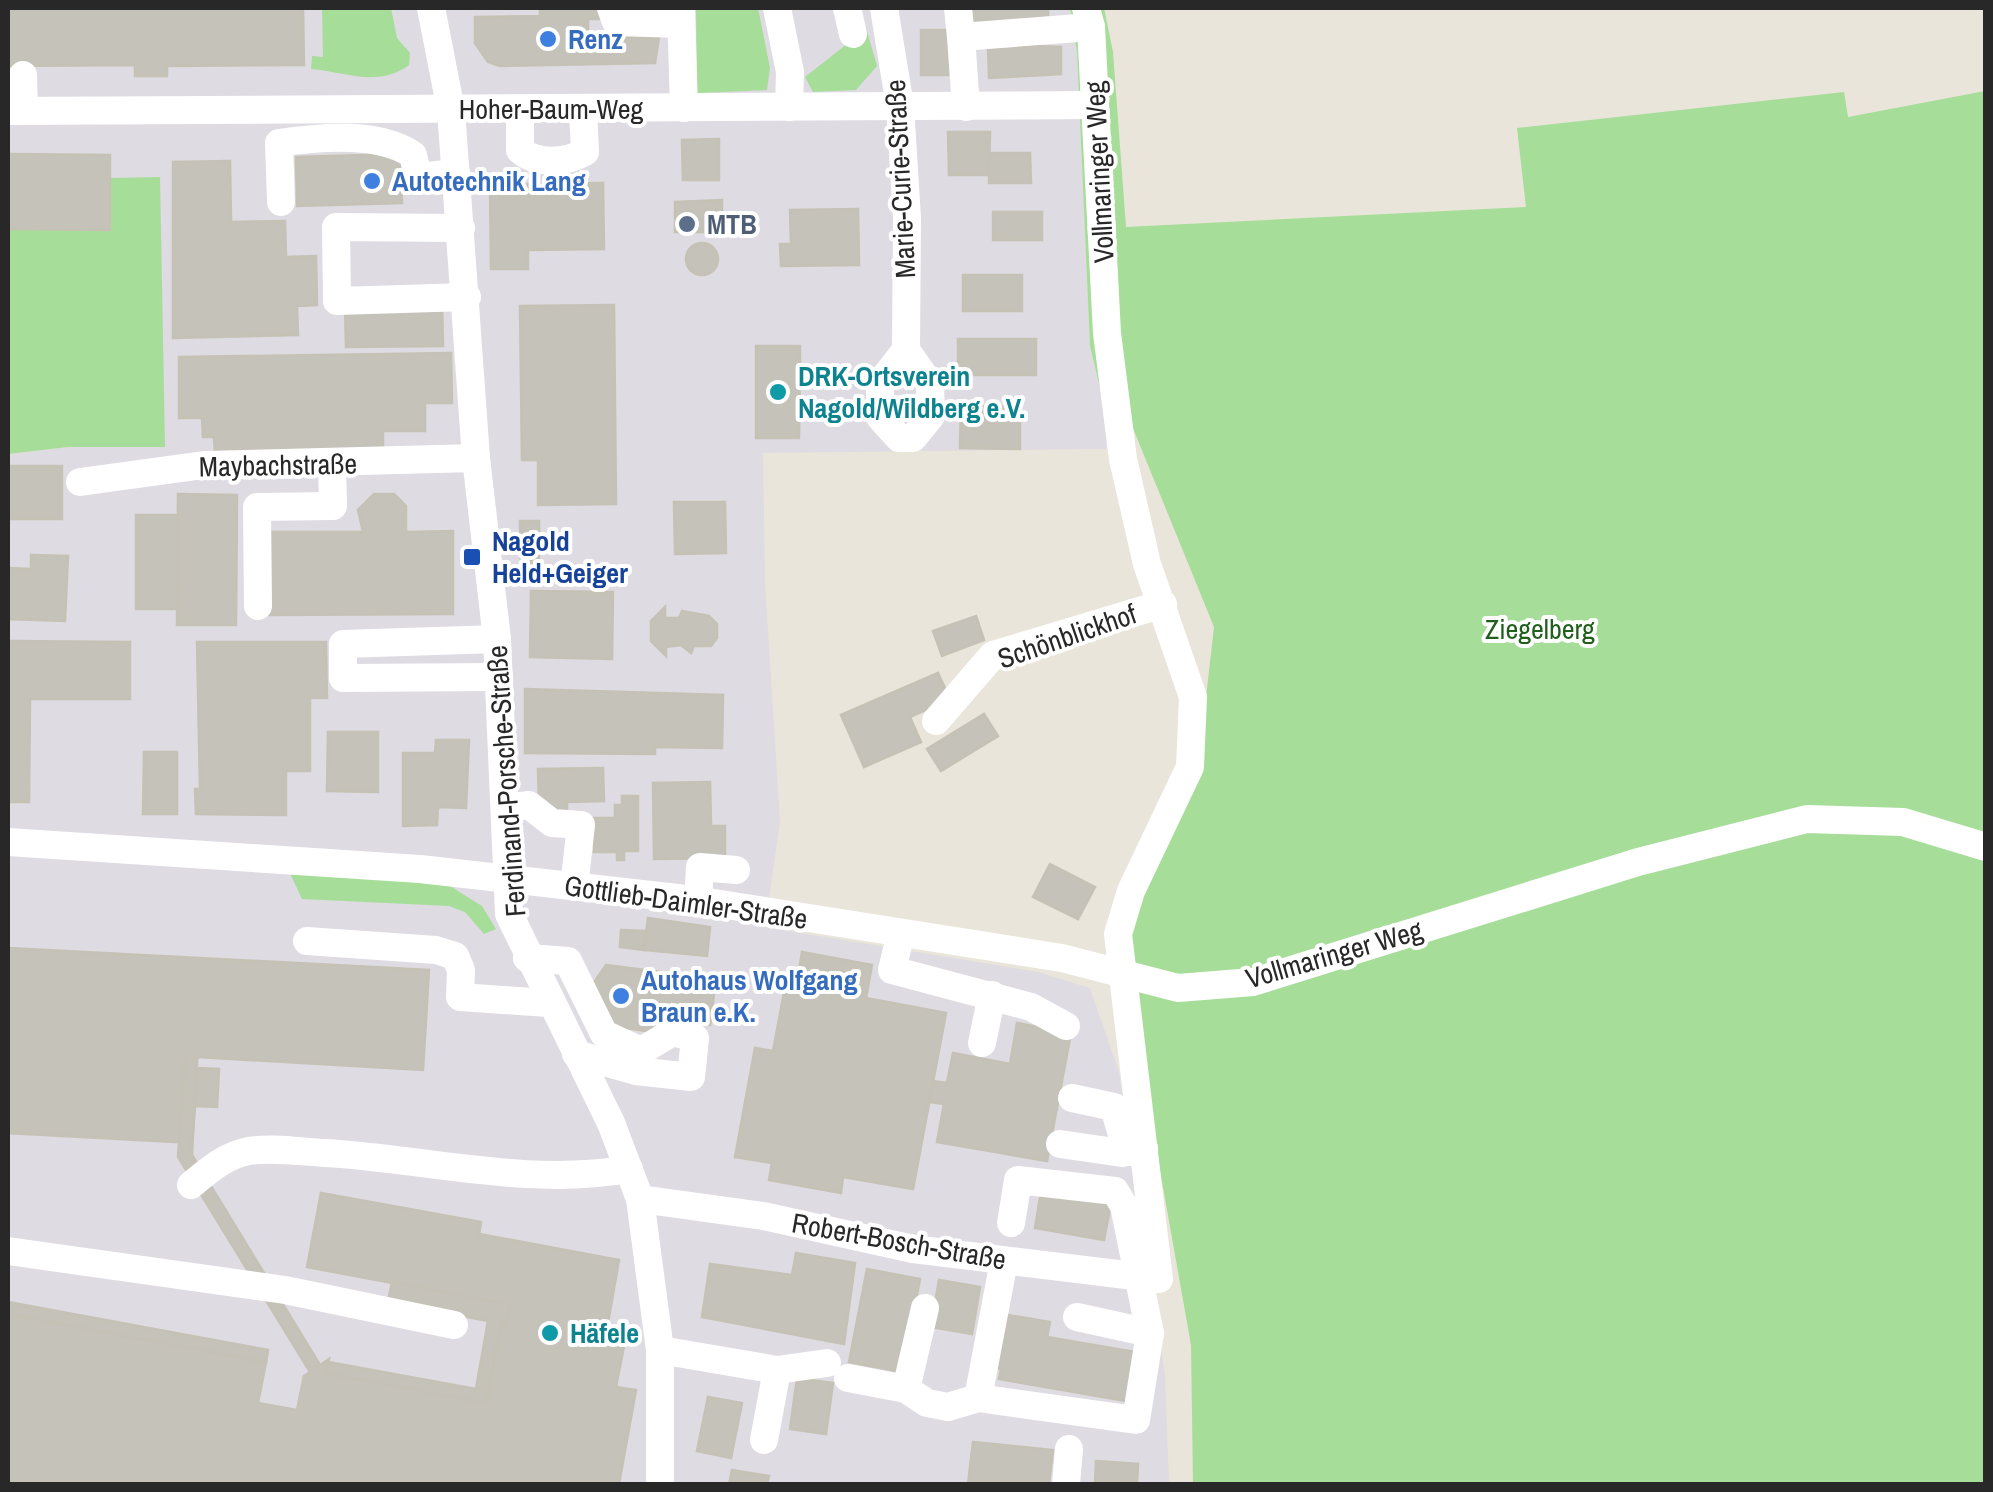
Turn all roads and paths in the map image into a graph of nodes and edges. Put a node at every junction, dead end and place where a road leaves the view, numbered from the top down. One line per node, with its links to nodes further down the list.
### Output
1 (431, 8): 18 (street, Ferdinand-Porsche-Straße)
2 (612, 8): 6 (street)
3 (777, 8): 12 (street)
4 (884, 8): 11 (street, Marie-Curie-Straße)
5 (958, 8): 8 (street)
6 (680, 16): 14 (street)
7 (1088, 18): 8 (street); 10 (street, Vollmaringer Weg)
8 (961, 36): 13 (street)
9 (23, 75): 17 (street)
10 (1095, 105): 13 (street, Hoher-Baum-Weg); 27 (street, Vollmaringer Weg)
11 (900, 106): 12 (street, Hoher-Baum-Weg); 13 (street, Hoher-Baum-Weg); 23 (street, Marie-Curie-Straße)
12 (789, 107): 14 (street, Hoher-Baum-Weg)
13 (966, 107)
14 (684, 108): 16 (street, Hoher-Baum-Weg)
15 (520, 109): 16 (street, Hoher-Baum-Weg); 16 (street); 18 (street, Hoher-Baum-Weg)
16 (583, 109)
17 (16, 110): 18 (street, Hoher-Baum-Weg)
18 (451, 110): 19 (street, Ferdinand-Porsche-Straße)
19 (456, 173): 20 (street); 21 (street, Ferdinand-Porsche-Straße)
20 (281, 202)
21 (461, 228): 22 (street, Ferdinand-Porsche-Straße); 22 (street)
22 (467, 297): 24 (street, Ferdinand-Porsche-Straße)
23 (906, 350)
24 (476, 458): 25 (street, Maybachstraße); 29 (street, Ferdinand-Porsche-Straße)
25 (332, 465): 26 (street, Maybachstraße); 28 (street)
26 (80, 482)
27 (1163, 604): 31 (street, Schönblickhof); 42 (street, Vollmaringer Weg)
28 (258, 606)
29 (497, 639): 30 (street, Ferdinand-Porsche-Straße); 30 (street)
30 (498, 676): 32 (street, Ferdinand-Porsche-Straße)
31 (936, 721)
32 (505, 808): 36 (street, Ferdinand-Porsche-Straße); 37 (street)
33 (8, 842): 36 (street, Gottlieb-Daimler-Straße)
34 (1986, 847): 42 (street, Vollmaringer Weg)
35 (736, 870): 38 (street)
36 (507, 879): 37 (street, Gottlieb-Daimler-Straße); 41 (street, Ferdinand-Porsche-Straße)
37 (574, 887): 38 (street, Gottlieb-Daimler-Straße)
38 (698, 901): 39 (street, Gottlieb-Daimler-Straße)
39 (901, 933): 42 (street, Gottlieb-Daimler-Straße); 43 (street)
40 (307, 940): 44 (street)
41 (527, 958): 44 (street, Ferdinand-Porsche-Straße); 47 (street)
42 (1120, 975): 50 (street)
43 (992, 995): 45 (street); 46 (street)
44 (548, 1003): 47 (street, Ferdinand-Porsche-Straße)
45 (1066, 1026)
46 (982, 1044)
47 (576, 1054): 51 (street, Ferdinand-Porsche-Straße)
48 (1072, 1098): 50 (street)
49 (1060, 1144): 50 (street)
50 (1136, 1150): 57 (street)
51 (628, 1169): 52 (street); 53 (street, Ferdinand-Porsche-Straße)
52 (191, 1185)
53 (640, 1199): 56 (street, Robert-Bosch-Straße); 62 (street, Ferdinand-Porsche-Straße)
54 (1011, 1223): 57 (street)
55 (8, 1251): 60 (street)
56 (1004, 1261): 57 (street, Robert-Bosch-Straße); 65 (street)
57 (1148, 1278): 61 (street)
58 (925, 1308): 64 (street)
59 (1077, 1318): 61 (street)
60 (454, 1325)
61 (1150, 1334): 65 (street)
62 (660, 1350): 63 (street); 68 (street, Ferdinand-Porsche-Straße)
63 (777, 1370): 64 (street); 66 (street)
64 (906, 1389): 65 (street)
65 (978, 1398)
66 (764, 1440)
67 (1070, 1449): 69 (street)
68 (660, 1484)
69 (1066, 1484)

